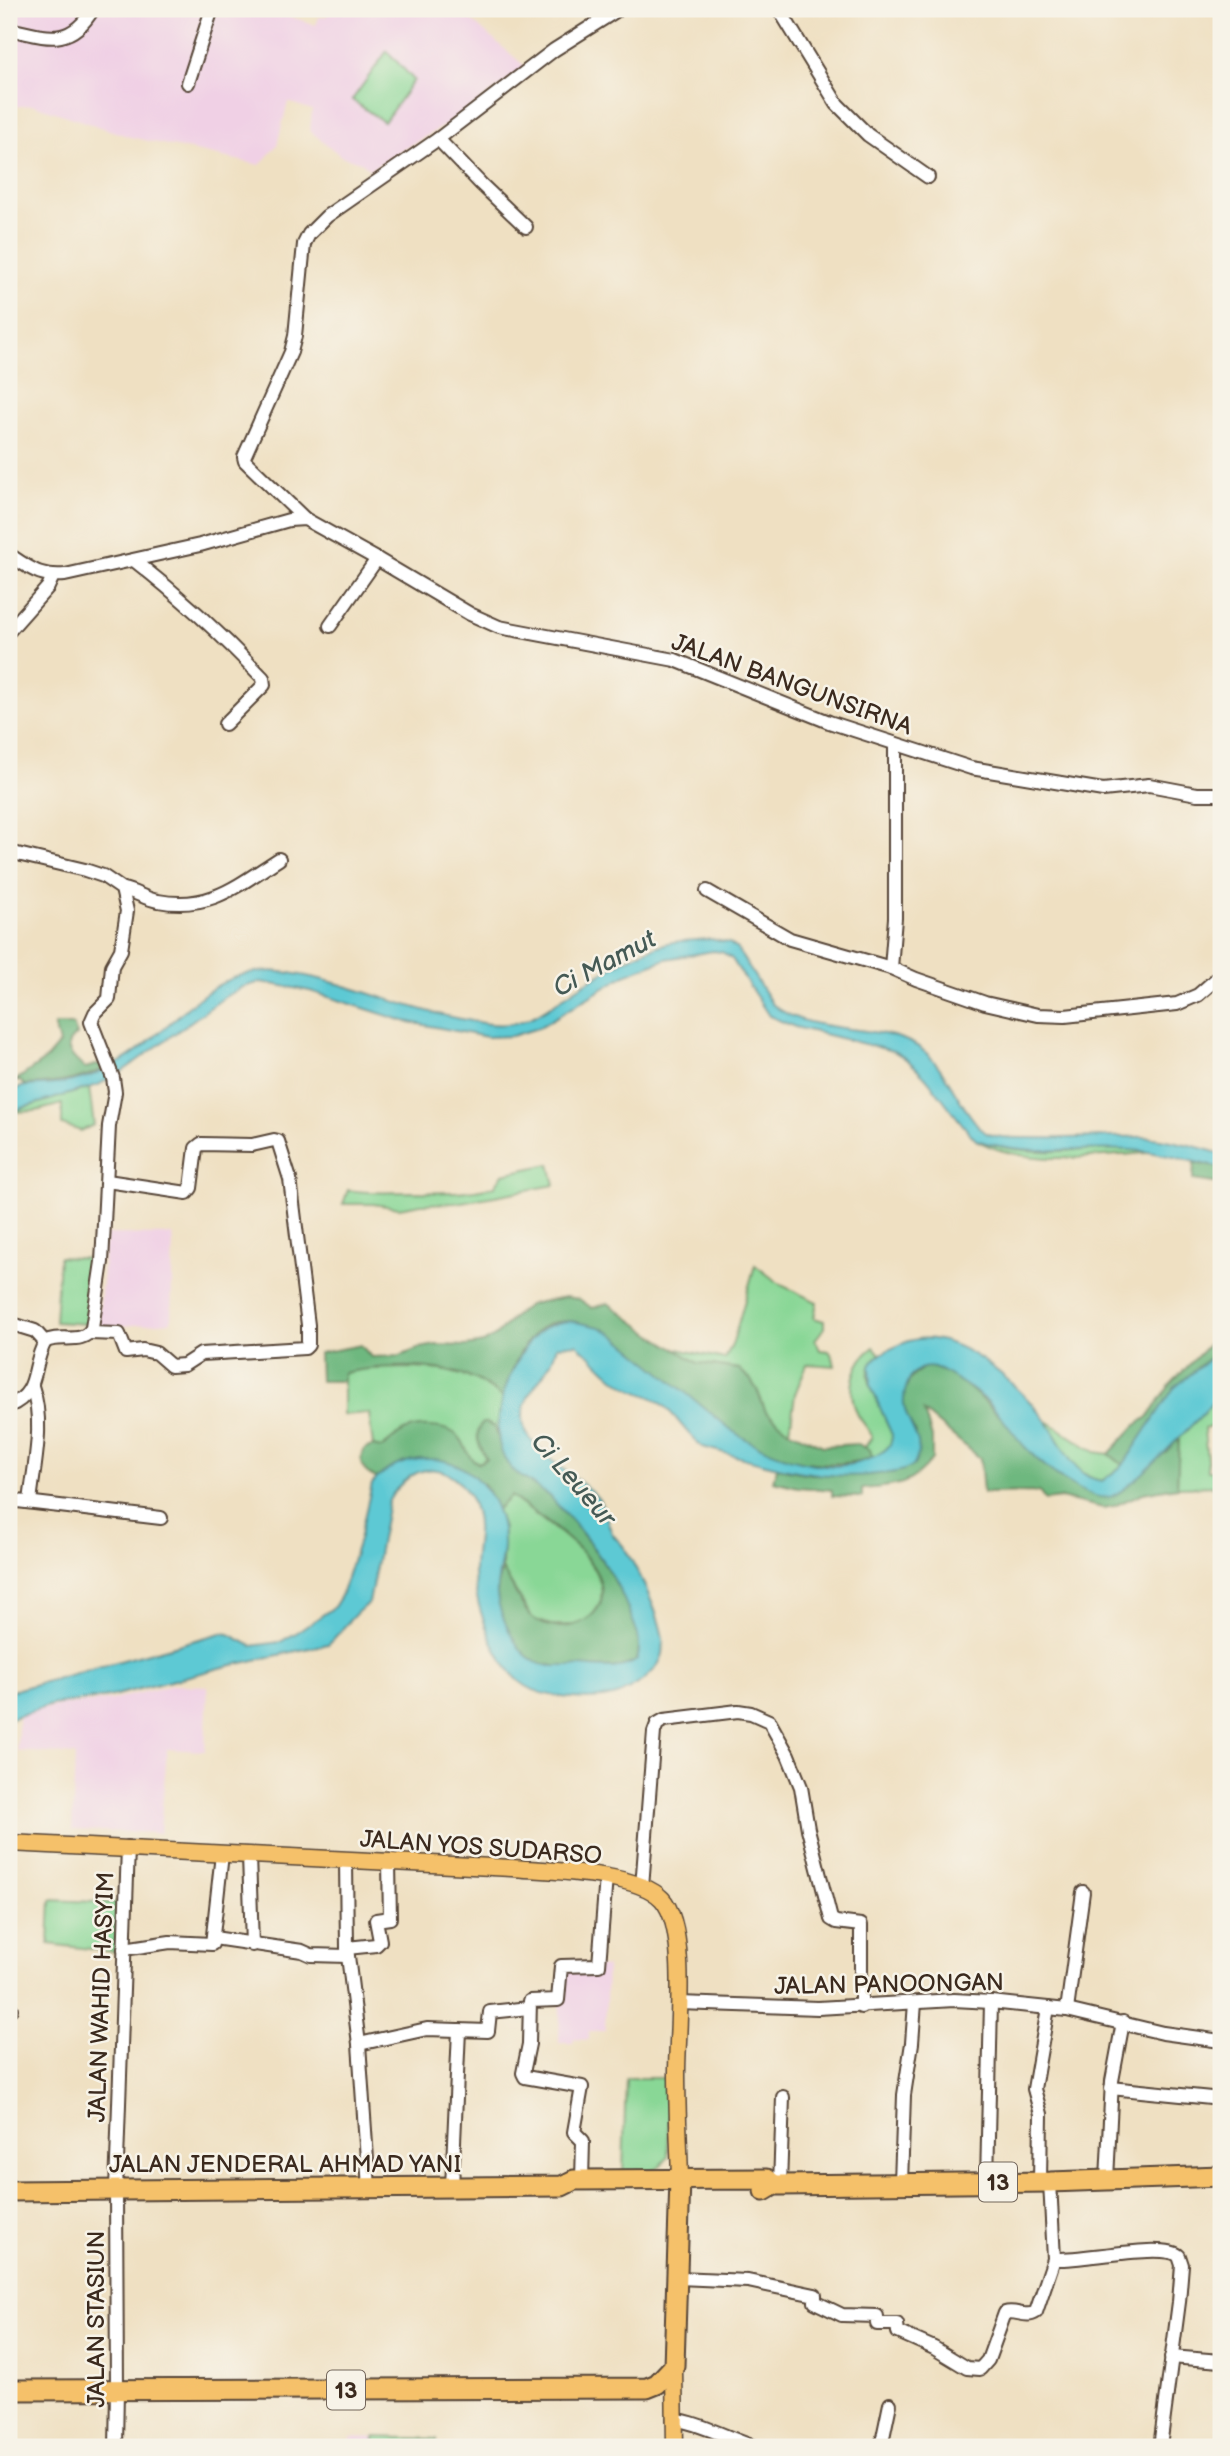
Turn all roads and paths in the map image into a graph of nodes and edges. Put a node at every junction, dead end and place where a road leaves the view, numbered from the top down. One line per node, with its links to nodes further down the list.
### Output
1 (93, 9): 5 (street)
2 (212, 9): 6 (street)
3 (619, 9): 7 (street)
4 (779, 9): 8 (street)
5 (9, 29)
6 (188, 83)
7 (438, 139): 9 (street); 10 (street, JALAN BANGUNSIRNA)
8 (928, 177)
9 (526, 227)
10 (305, 519): 12 (street, JALAN BANGUNSIRNA); 13 (street)
11 (9, 555): 14 (street)
12 (377, 559): 15 (street); 18 (street, JALAN BANGUNSIRNA)
13 (135, 561): 14 (street); 17 (street)
14 (53, 576): 16 (street)
15 (330, 625)
16 (9, 631)
17 (225, 724)
18 (895, 744): 19 (street, JALAN BANGUNSIRNA); 24 (street)
19 (1221, 794)
20 (9, 852): 22 (street)
21 (279, 859): 22 (street)
22 (122, 889): 26 (street)
23 (706, 891): 24 (street)
24 (891, 968): 25 (street)
25 (1221, 975)
26 (107, 1181): 28 (street); 28 (street)
27 (9, 1323): 29 (street)
28 (90, 1333): 29 (street)
29 (45, 1342): 30 (street)
30 (32, 1386): 31 (street); 33 (street)
31 (9, 1406)
32 (9, 1500): 33 (street)
33 (30, 1502): 34 (street)
34 (161, 1518)
35 (9, 1843): 36 (main road, JALAN YOS SUDARSO)
36 (128, 1847): 37 (main road, JALAN YOS SUDARSO); 46 (street, JALAN WAHID HASYIM)
37 (222, 1854): 38 (main road, JALAN YOS SUDARSO); 44 (street)
38 (249, 1856): 39 (main road, JALAN YOS SUDARSO); 45 (street)
39 (346, 1861): 40 (main road, JALAN YOS SUDARSO); 47 (street)
40 (389, 1863): 41 (main road, JALAN YOS SUDARSO); 47 (street)
41 (606, 1877): 42 (main road, JALAN YOS SUDARSO); 52 (street)
42 (642, 1887): 49 (main road, JALAN YOS SUDARSO); 51 (street)
43 (1083, 1892): 54 (street)
44 (214, 1938): 45 (street); 46 (street)
45 (253, 1945): 47 (street)
46 (124, 1949): 74 (street, JALAN WAHID HASYIM)
47 (347, 1952): 58 (street)
48 (991, 2002): 50 (street, JALAN PANOONGAN); 53 (street, JALAN PANOONGAN); 65 (street)
49 (679, 2003): 51 (street, JALAN PANOONGAN); 70 (main road, JALAN YOS SUDARSO)
50 (915, 2003): 51 (street, JALAN PANOONGAN); 67 (street)
51 (861, 2007)
52 (529, 2008): 56 (street); 64 (street)
53 (1048, 2008): 54 (street, JALAN PANOONGAN); 66 (street)
54 (1067, 2010): 55 (street, JALAN PANOONGAN)
55 (1124, 2022): 57 (street, JALAN PANOONGAN); 59 (street)
56 (459, 2030): 58 (street); 71 (street)
57 (1221, 2041)
58 (359, 2044): 72 (street)
59 (1111, 2088): 61 (street); 63 (street)
60 (783, 2097): 68 (street)
61 (1221, 2099)
62 (1221, 2176): 63 (highway, JALAN JENDERAL AHMAD YANI / 13)
63 (1107, 2179): 66 (highway, JALAN JENDERAL AHMAD YANI / 13)
64 (582, 2180): 69 (highway, JALAN JENDERAL AHMAD YANI / 13); 70 (highway, JALAN JENDERAL AHMAD YANI / 13)
65 (987, 2182): 66 (highway, JALAN JENDERAL AHMAD YANI / 13); 67 (highway, JALAN JENDERAL AHMAD YANI / 13)
66 (1045, 2182): 75 (street)
67 (901, 2183): 68 (highway, JALAN JENDERAL AHMAD YANI / 13)
68 (777, 2185): 70 (highway, JALAN JENDERAL AHMAD YANI / 13)
69 (562, 2186): 70 (highway, JALAN JENDERAL AHMAD YANI / 13); 71 (highway, JALAN JENDERAL AHMAD YANI / 13)
70 (680, 2186): 76 (highway)
71 (452, 2187): 72 (highway, JALAN JENDERAL AHMAD YANI / 13)
72 (369, 2188): 74 (highway, JALAN JENDERAL AHMAD YANI / 13)
73 (9, 2190): 74 (highway, JALAN JENDERAL AHMAD YANI / 13)
74 (116, 2190): 81 (street, JALAN STASIUN)
75 (1054, 2259): 76 (street); 77 (street)
76 (678, 2278): 79 (highway)
77 (1171, 2357): 78 (street); 89 (street)
78 (1221, 2361)
79 (674, 2366): 80 (highway); 84 (main road)
80 (646, 2388): 81 (highway, 13); 84 (main road)
81 (117, 2389): 82 (highway, 13); 85 (street, JALAN STASIUN)
82 (9, 2390)
83 (890, 2404): 88 (street)
84 (673, 2416): 86 (main road); 87 (street)
85 (116, 2447)
86 (675, 2447)
87 (755, 2447)
88 (881, 2447)
89 (1160, 2447)

